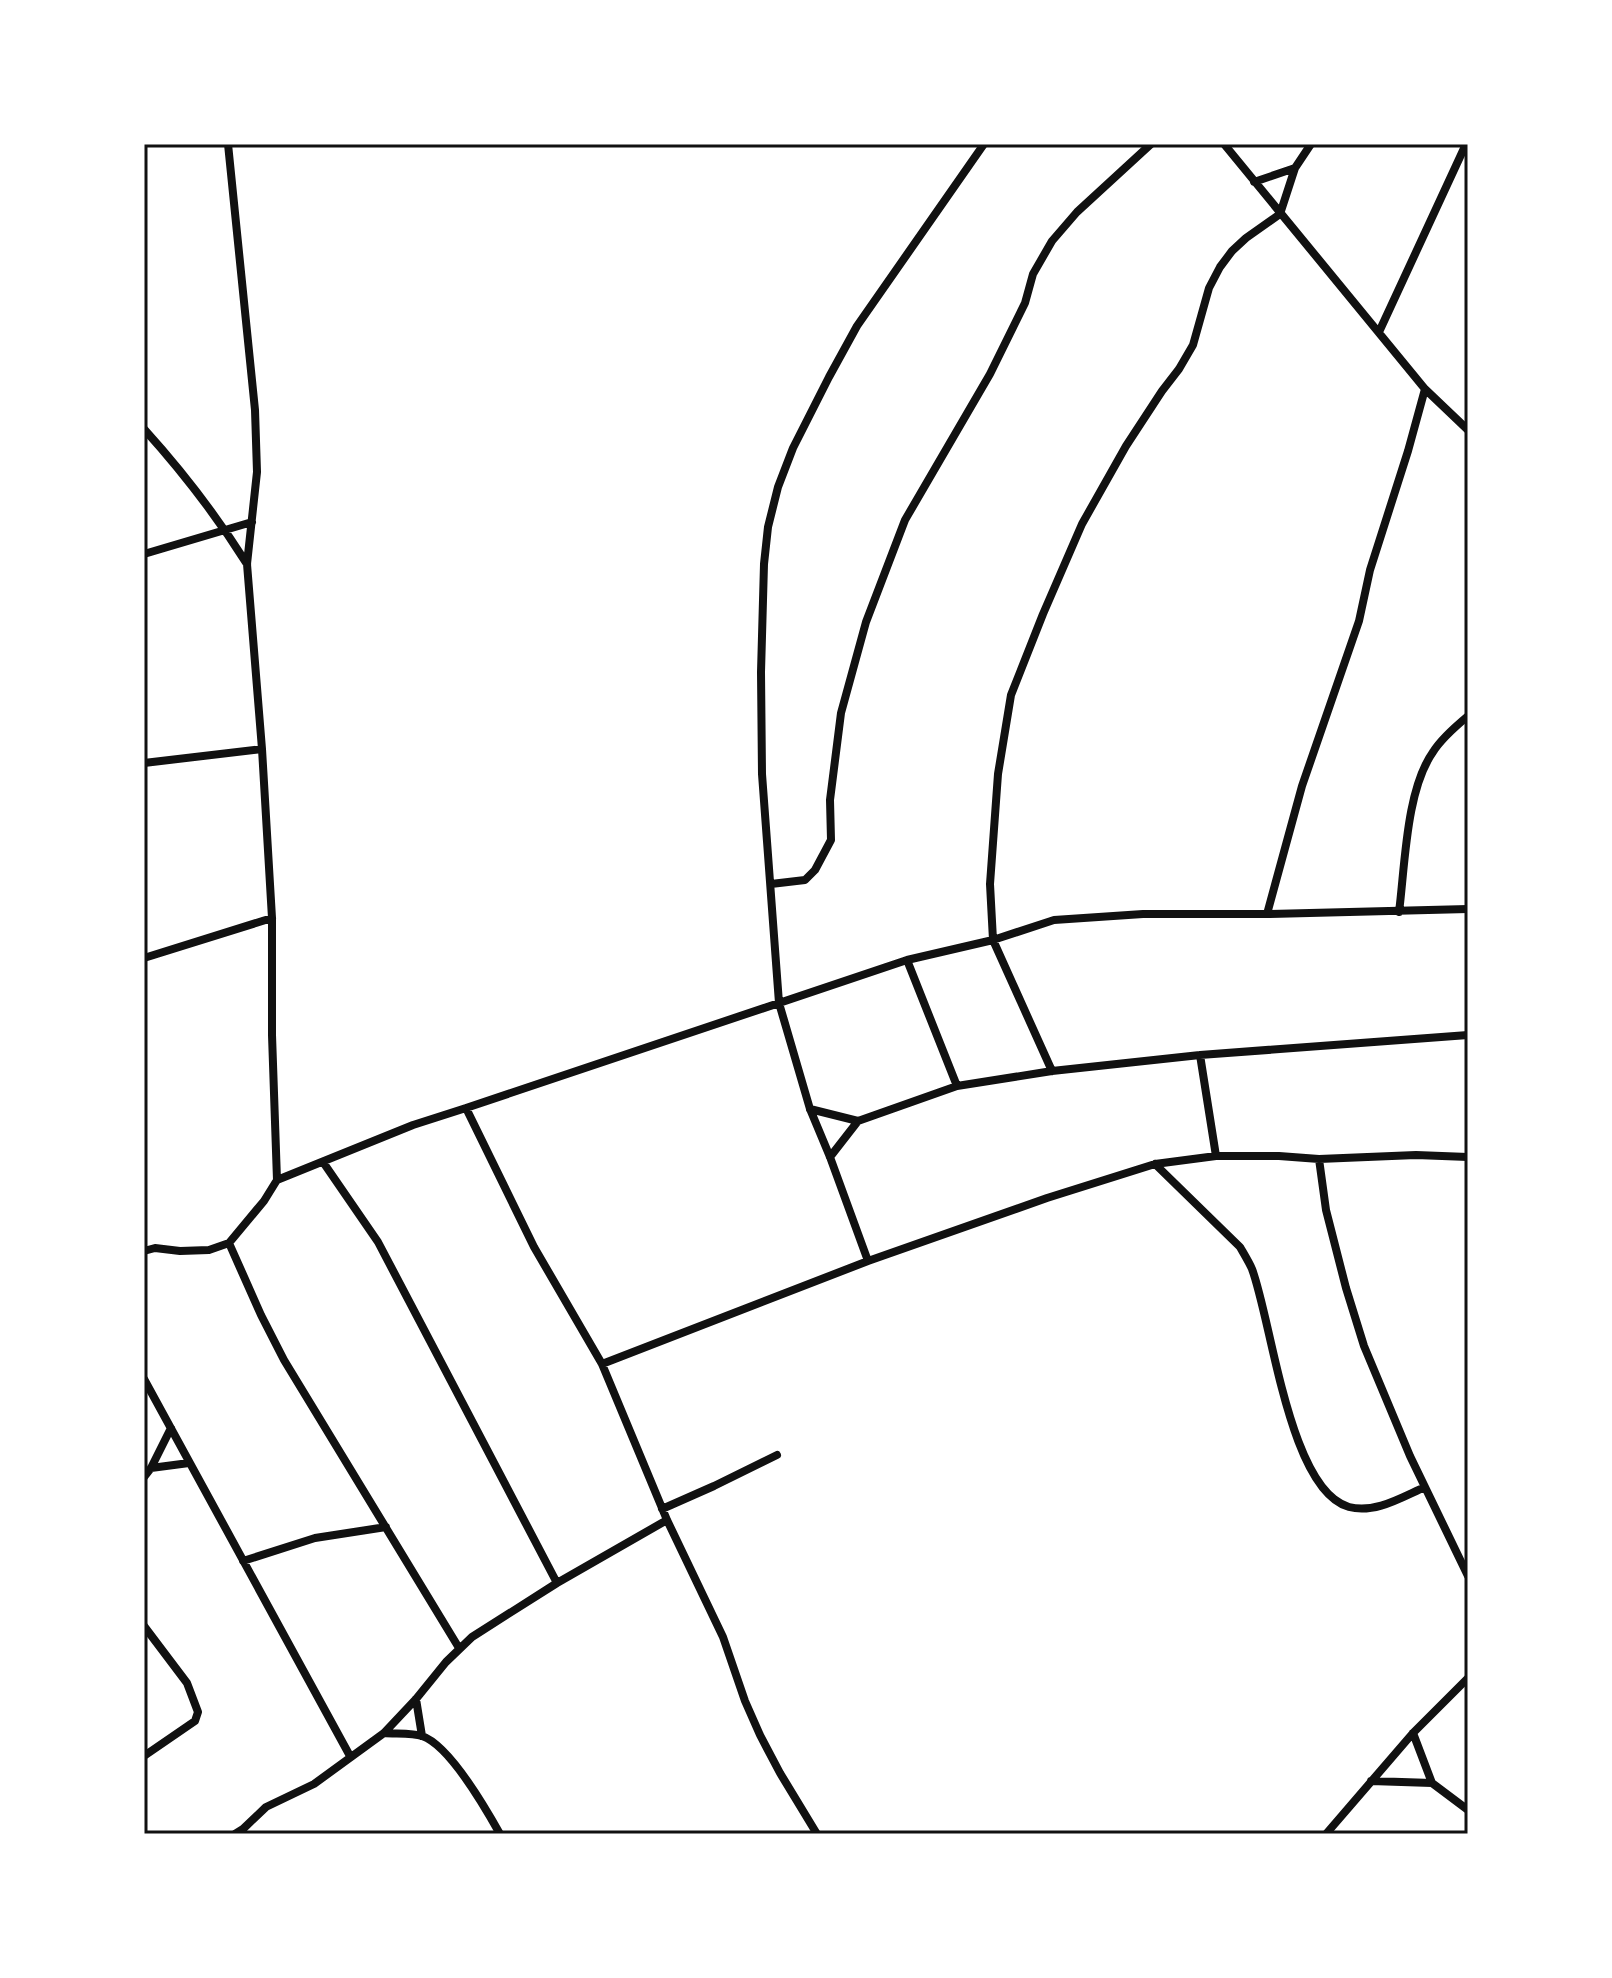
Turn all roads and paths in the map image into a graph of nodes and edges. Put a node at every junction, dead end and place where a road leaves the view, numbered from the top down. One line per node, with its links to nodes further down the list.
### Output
1 (228, 144): 14 (street)
2 (984, 144): 21 (street)
3 (1151, 144): 21 (street)
4 (1224, 144): 8 (street)
5 (1311, 144): 7 (street)
6 (1466, 144): 10 (street)
7 (1295, 168): 8 (street); 9 (street)
8 (1254, 182): 9 (street)
9 (1280, 214): 10 (street); 26 (street)
10 (1379, 332): 11 (street)
11 (1425, 389): 13 (street); 24 (street)
12 (144, 429): 15 (street)
13 (1468, 430)
14 (252, 522): 15 (street); 17 (street)
15 (226, 531): 16 (street); 17 (street)
16 (144, 554)
17 (247, 564): 19 (street)
18 (1468, 716): 23 (street)
19 (262, 749): 20 (street); 25 (street)
20 (144, 763)
21 (771, 884): 29 (street)
22 (1468, 909): 23 (street)
23 (1399, 912): 24 (street)
24 (1267, 914): 26 (street)
25 (272, 918): 27 (street); 43 (street)
26 (993, 940): 28 (street); 32 (street)
27 (144, 958)
28 (907, 960): 29 (street); 33 (street)
29 (779, 1003): 34 (street); 35 (street)
30 (1468, 1035): 31 (street)
31 (1200, 1055): 32 (street); 37 (street)
32 (1052, 1071): 33 (street)
33 (957, 1086): 36 (street)
34 (466, 1108): 41 (street); 47 (street)
35 (810, 1109): 36 (street); 38 (street)
36 (858, 1121): 38 (street)
37 (1216, 1156): 40 (street); 42 (street)
38 (830, 1157): 46 (street)
39 (1468, 1157): 40 (street)
40 (1319, 1159): 54 (street)
41 (323, 1162): 43 (street); 60 (street)
42 (1155, 1164): 46 (street); 54 (street)
43 (277, 1180): 44 (street)
44 (229, 1243): 45 (street); 57 (street)
45 (144, 1251)
46 (868, 1261): 47 (street)
47 (602, 1364): 55 (street)
48 (144, 1379): 49 (street)
49 (171, 1428): 51 (street); 52 (street)
50 (777, 1455): 55 (street)
51 (189, 1463): 52 (street); 58 (street)
52 (151, 1468): 53 (street)
53 (144, 1477)
54 (1425, 1487): 59 (street)
55 (662, 1509): 56 (street)
56 (667, 1520): 60 (street); 75 (street)
57 (386, 1527): 58 (street); 62 (street)
58 (243, 1561): 69 (street)
59 (1468, 1576)
60 (557, 1583): 62 (street)
61 (144, 1626): 68 (street)
62 (459, 1648): 64 (street)
63 (1468, 1678): 66 (street)
64 (416, 1699): 65 (street); 67 (street)
65 (384, 1733): 67 (street); 69 (street)
66 (1413, 1733): 70 (street); 71 (street)
67 (422, 1736): 74 (street)
68 (144, 1756)
69 (350, 1756): 73 (street)
70 (1371, 1781): 71 (street); 76 (street)
71 (1432, 1783): 72 (street)
72 (1468, 1810)
73 (235, 1834)
74 (500, 1834)
75 (817, 1834)
76 (1326, 1834)

